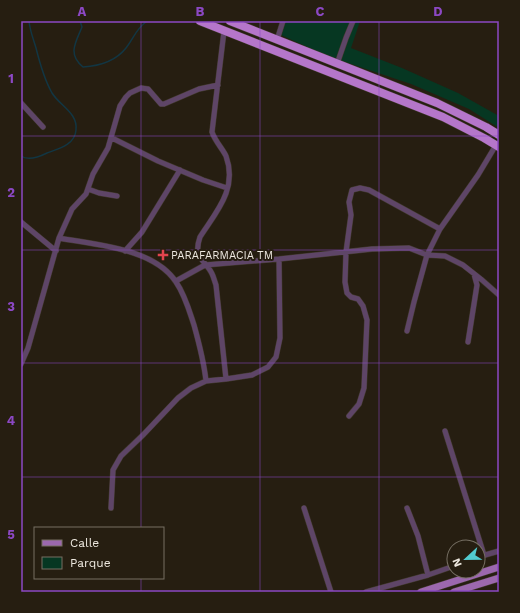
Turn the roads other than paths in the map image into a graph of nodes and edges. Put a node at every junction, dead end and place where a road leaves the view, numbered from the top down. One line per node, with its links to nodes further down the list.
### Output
1 (200, 21): 5 (highway)
2 (230, 21): 6 (highway)
3 (283, 21): 6 (street)
4 (353, 21): 7 (street)
5 (224, 31): 8 (street); 13 (highway)
6 (277, 40): 7 (highway)
7 (337, 64): 11 (highway)
8 (218, 85): 12 (street); 15 (street)
9 (21, 103): 10 (street)
10 (43, 127)
11 (499, 135)
12 (112, 138): 14 (street); 16 (street)
13 (497, 146): 19 (street)
14 (180, 170): 15 (street); 22 (street)
15 (227, 188): 26 (street)
16 (88, 189): 17 (street); 20 (street)
17 (117, 196)
18 (21, 222): 21 (street)
19 (440, 229): 23 (street); 24 (street)
20 (60, 238): 21 (street); 22 (street)
21 (56, 251): 33 (street)
22 (125, 251): 28 (street)
23 (346, 252): 24 (street); 25 (street); 37 (street)
24 (427, 255): 27 (street); 30 (street)
25 (279, 259): 26 (street); 35 (street)
26 (205, 265): 28 (street); 35 (street)
27 (474, 274): 29 (street); 31 (street)
28 (176, 281): 36 (street)
29 (499, 295)
30 (408, 331)
31 (468, 342)
32 (21, 344): 33 (street)
33 (28, 348): 34 (street)
34 (21, 364)
35 (226, 379): 36 (street)
36 (206, 381): 39 (street)
37 (348, 416)
38 (445, 430): 42 (street)
39 (111, 508)
40 (304, 508): 49 (street)
41 (407, 508): 47 (street)
42 (479, 539)
43 (499, 551): 44 (street)
44 (486, 554)
45 (499, 567): 51 (main road)
46 (446, 569): 47 (street)
47 (428, 575): 50 (street)
48 (499, 578): 52 (main road)
49 (331, 592)
50 (366, 592)
51 (421, 592)
52 (454, 592)

